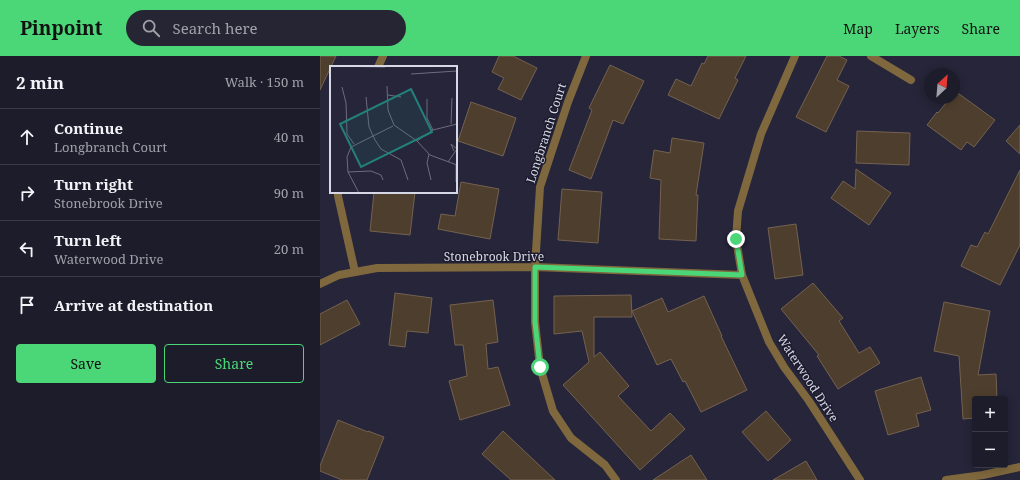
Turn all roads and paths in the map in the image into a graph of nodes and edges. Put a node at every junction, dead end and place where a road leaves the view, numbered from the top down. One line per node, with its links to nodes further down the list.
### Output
1 (383, 56): 5 (street)
2 (586, 56): 8 (street, Longbranch Court)
3 (796, 56): 10 (street, Waterwood Drive)
4 (871, 56): 6 (street)
5 (378, 66)
6 (911, 80)
7 (338, 193): 9 (street)
8 (535, 267): 9 (street, Stonebrook Drive); 10 (street, Stonebrook Drive); 13 (street, Longbranch Court)
9 (355, 272): 11 (street, Stonebrook Drive)
10 (742, 275): 14 (street, Waterwood Drive)
11 (320, 284)
12 (1020, 467): 15 (street)
13 (616, 480)
14 (860, 480)
15 (946, 480)

